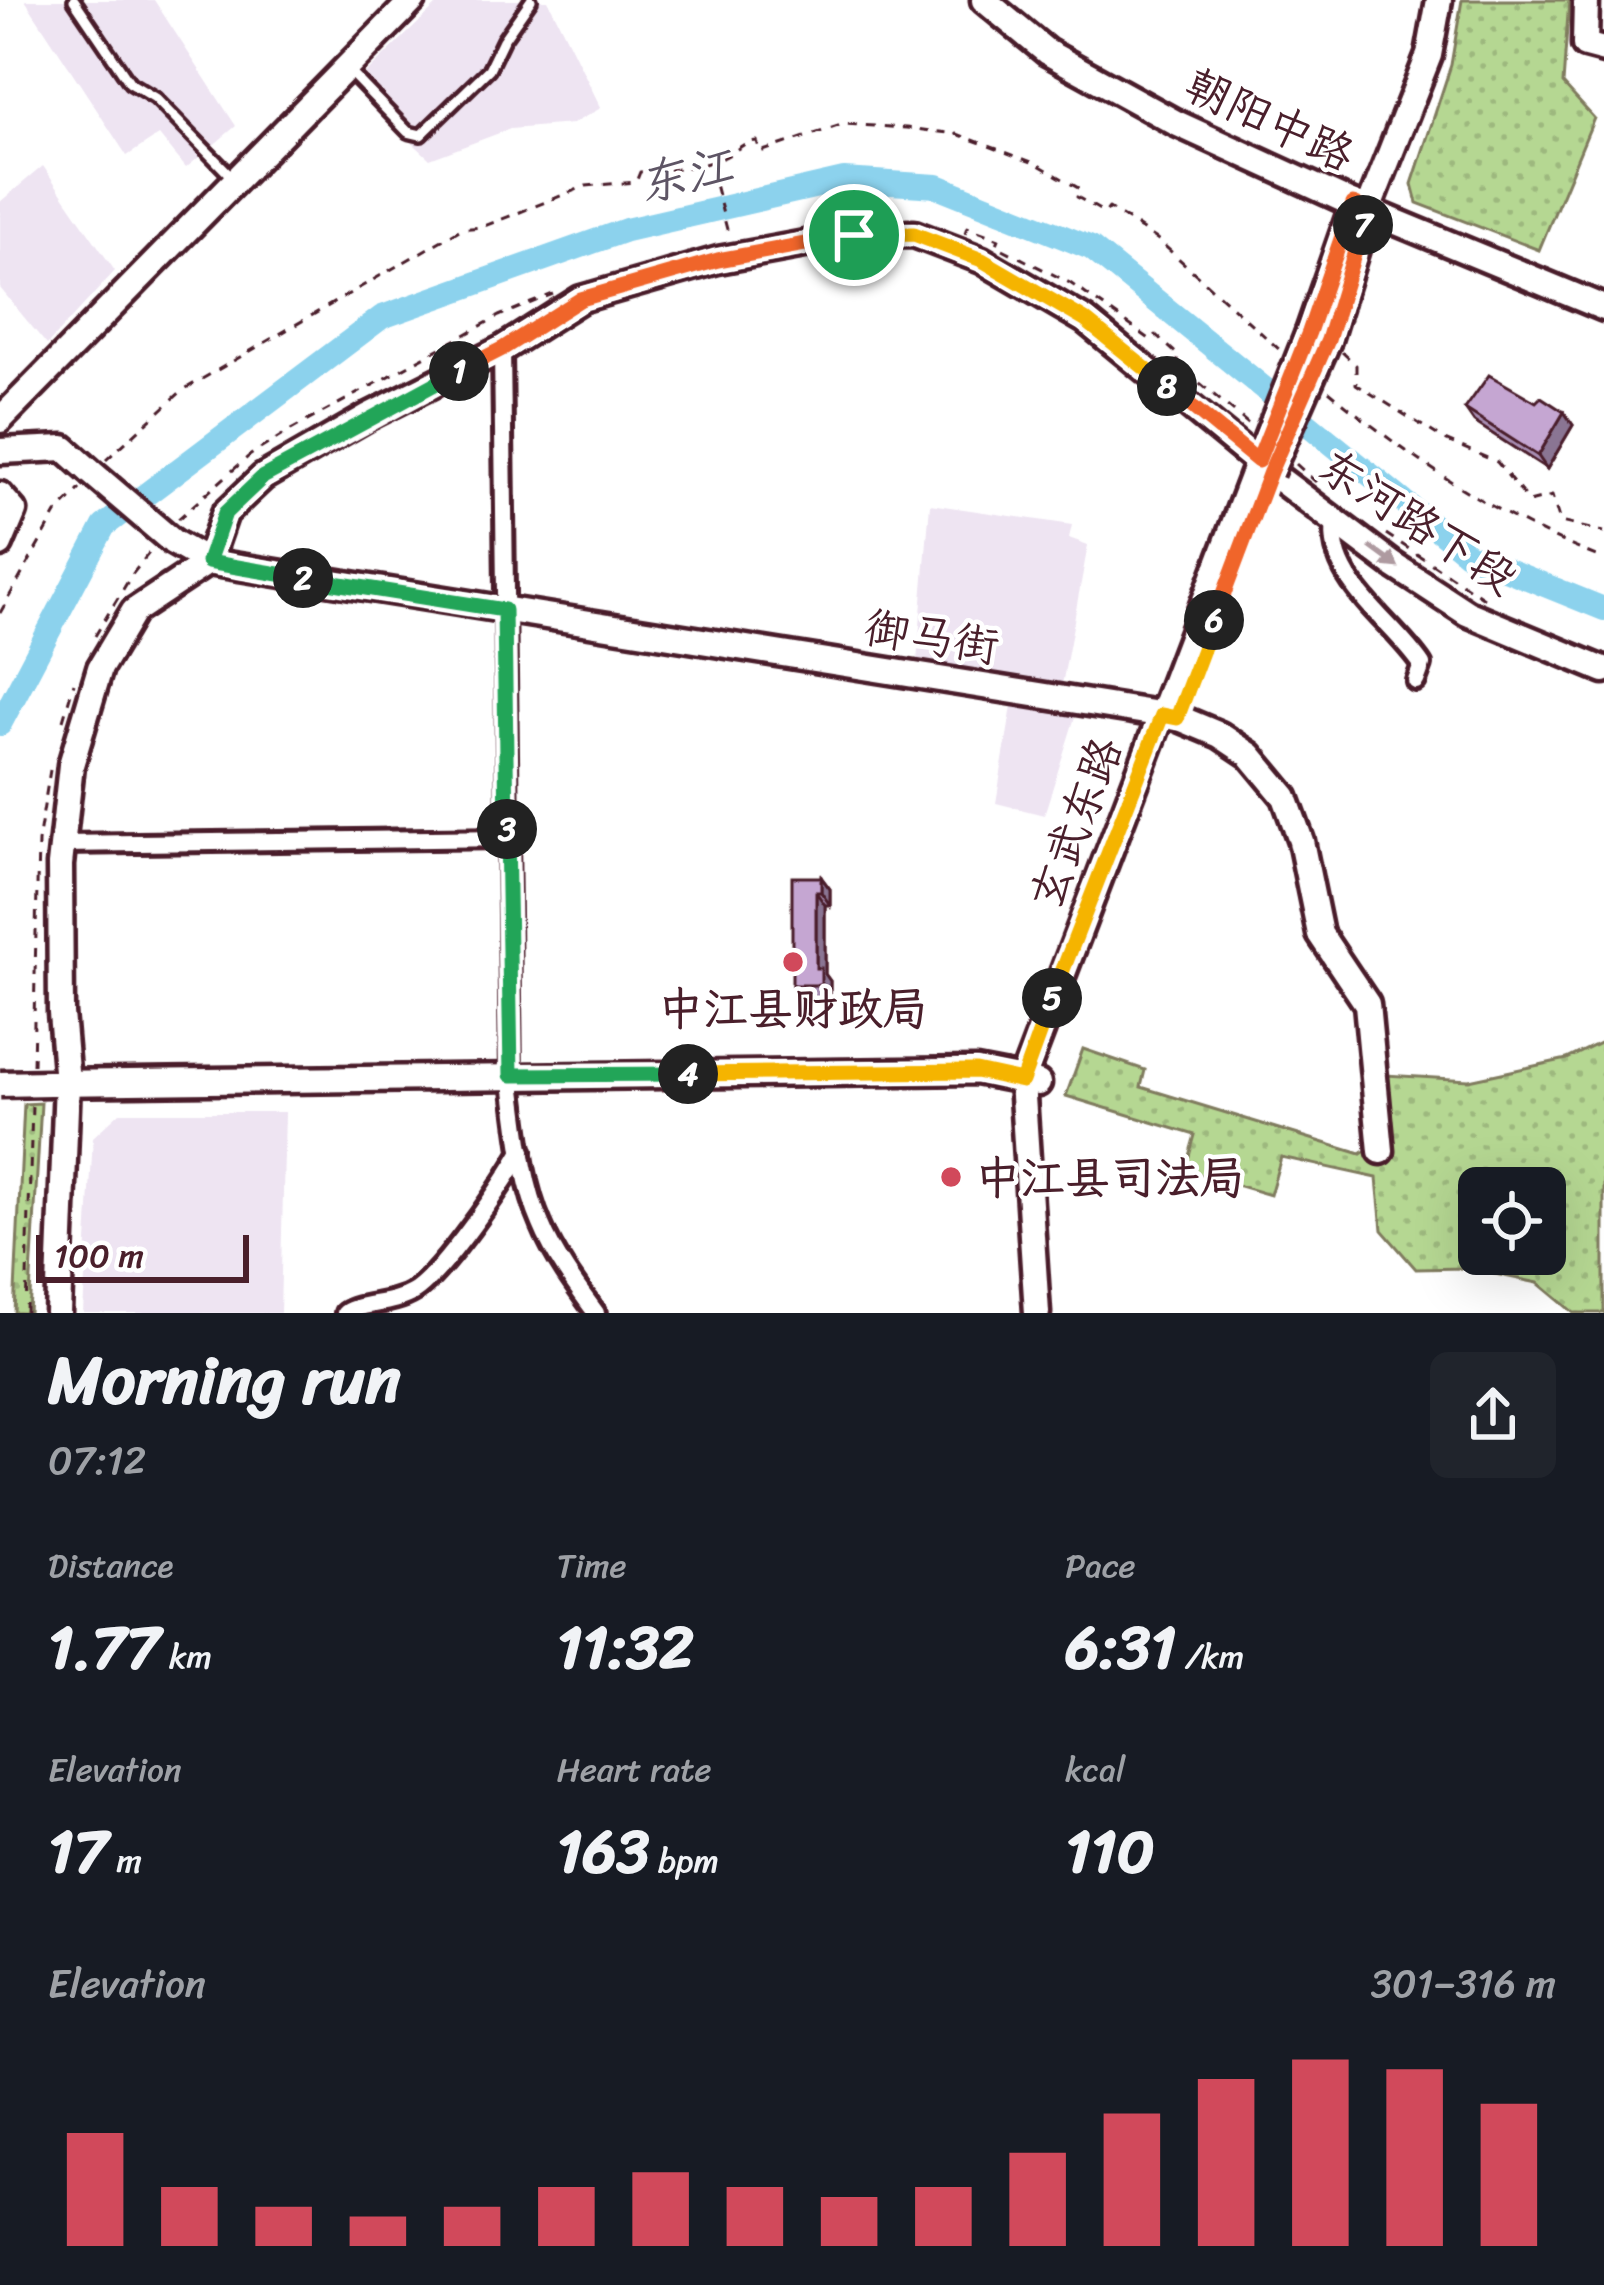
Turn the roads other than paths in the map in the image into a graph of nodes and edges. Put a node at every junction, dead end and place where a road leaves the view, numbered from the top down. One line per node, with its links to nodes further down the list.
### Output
1 (74, 0): 10 (lane)
2 (413, 0): 9 (street)
3 (531, 0): 9 (lane)
4 (984, 0): 11 (street, 朝阳中路)
5 (1423, 0): 11 (street)
6 (1439, 0): 11 (street)
7 (1586, 0): 8 (street)
8 (1604, 50)
9 (346, 68): 10 (street)
10 (235, 180): 14 (street)
11 (1361, 207): 12 (street, 朝阳中路); 16 (street, 玄武东路, bridge)
12 (1604, 308)
13 (502, 349): 16 (street, 东河路下段); 20 (street, 东河路下段); 21 (street)
14 (0, 420)
15 (0, 452): 20 (street, 御马街, bridge)
16 (1264, 467): 18 (street, 东河路下段); 24 (street, 玄武东路)
17 (0, 495): 19 (street)
18 (1335, 521): 22 (street, 东河路下段, one-way to 22); 23 (street)
19 (0, 544)
20 (208, 562): 21 (street, 御马街); 26 (street)
21 (504, 610): 24 (street, 御马街); 25 (street)
22 (1604, 670)
23 (1416, 681)
24 (1169, 716): 29 (street, 玄武东路); 32 (street, 御马街)
25 (507, 838): 26 (street); 27 (street)
26 (62, 844): 28 (street)
27 (511, 1075): 28 (street); 29 (street); 31 (street)
28 (50, 1076): 30 (street, bridge); 33 (street)
29 (1030, 1082): 36 (street, 玄武东路); 37 (street, 玄武东路)
30 (0, 1084)
31 (522, 1151): 34 (street); 35 (street)
32 (1381, 1151)
33 (58, 1313)
34 (345, 1313)
35 (596, 1313)
36 (1037, 1313)
37 (1052, 1313)

